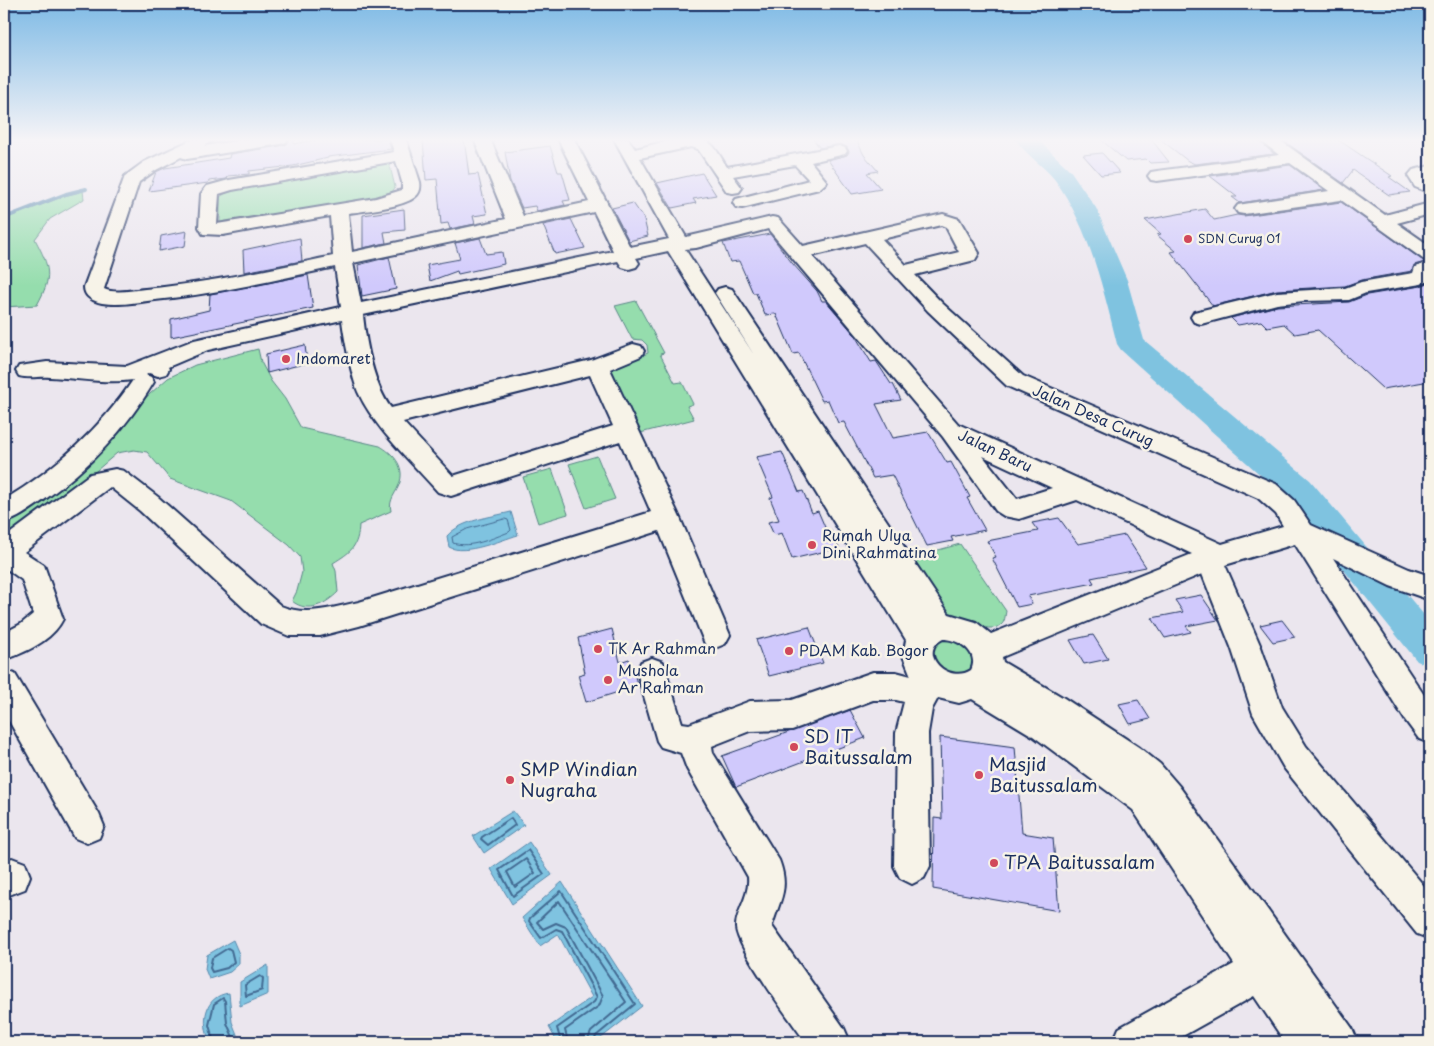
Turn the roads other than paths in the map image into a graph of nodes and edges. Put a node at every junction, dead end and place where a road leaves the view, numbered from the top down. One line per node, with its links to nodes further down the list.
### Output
1 (128, 188): 23 (street)
2 (220, 188): 14 (street)
3 (412, 188): 14 (street)
4 (502, 188): 17 (street)
5 (591, 188): 12 (street)
6 (650, 188): 20 (street)
7 (737, 188): 11 (street)
8 (797, 188): 11 (street)
9 (1334, 188): 10 (street)
10 (1343, 194): 15 (street); 16 (street)
11 (748, 201): 18 (street, Jalan Baru)
12 (600, 205): 17 (street); 24 (street)
13 (1430, 208): 16 (street)
14 (340, 209): 23 (street)
15 (1244, 209)
16 (1383, 221): 22 (street)
17 (517, 223): 23 (street)
18 (766, 223): 20 (street); 21 (street, Jalan Baru)
19 (868, 237): 21 (street); 26 (street, Jalan Desa Curug); 26 (street)
20 (686, 245): 24 (street); 43 (street)
21 (800, 253): 35 (street, Jalan Baru)
22 (1430, 255)
23 (343, 259): 27 (street)
24 (627, 259): 27 (street)
25 (1430, 268): 28 (street)
26 (902, 272): 39 (street, Jalan Desa Curug)
27 (352, 317): 32 (street); 33 (street)
28 (1201, 317)
29 (634, 351): 30 (street)
30 (596, 366): 33 (street); 34 (street)
31 (27, 371): 32 (street)
32 (143, 375): 37 (street)
33 (386, 418): 34 (street)
34 (627, 430): 38 (street)
35 (950, 430): 36 (street, Jalan Baru); 36 (street, Jalan Baru)
36 (1077, 490): 41 (street, Jalan Baru)
37 (9, 506)
38 (666, 518): 40 (street); 44 (street)
39 (1307, 534): 41 (street); 42 (street); 50 (street, Jalan Desa Curug)
40 (4, 553): 45 (street)
41 (1214, 557): 46 (street); 54 (street)
42 (1430, 588)
43 (931, 633): 46 (street); 49 (street)
44 (715, 635)
45 (4, 647)
46 (983, 668): 49 (street); 55 (street); 59 (street)
47 (652, 672): 51 (street)
48 (4, 684): 52 (street)
49 (928, 686): 51 (street); 53 (street)
50 (1430, 728)
51 (695, 741): 56 (street)
52 (87, 826)
53 (912, 866)
54 (1430, 920)
55 (1260, 970): 57 (street); 58 (street)
56 (830, 1042)
57 (1133, 1042)
58 (1308, 1042)
59 (1338, 1042)

